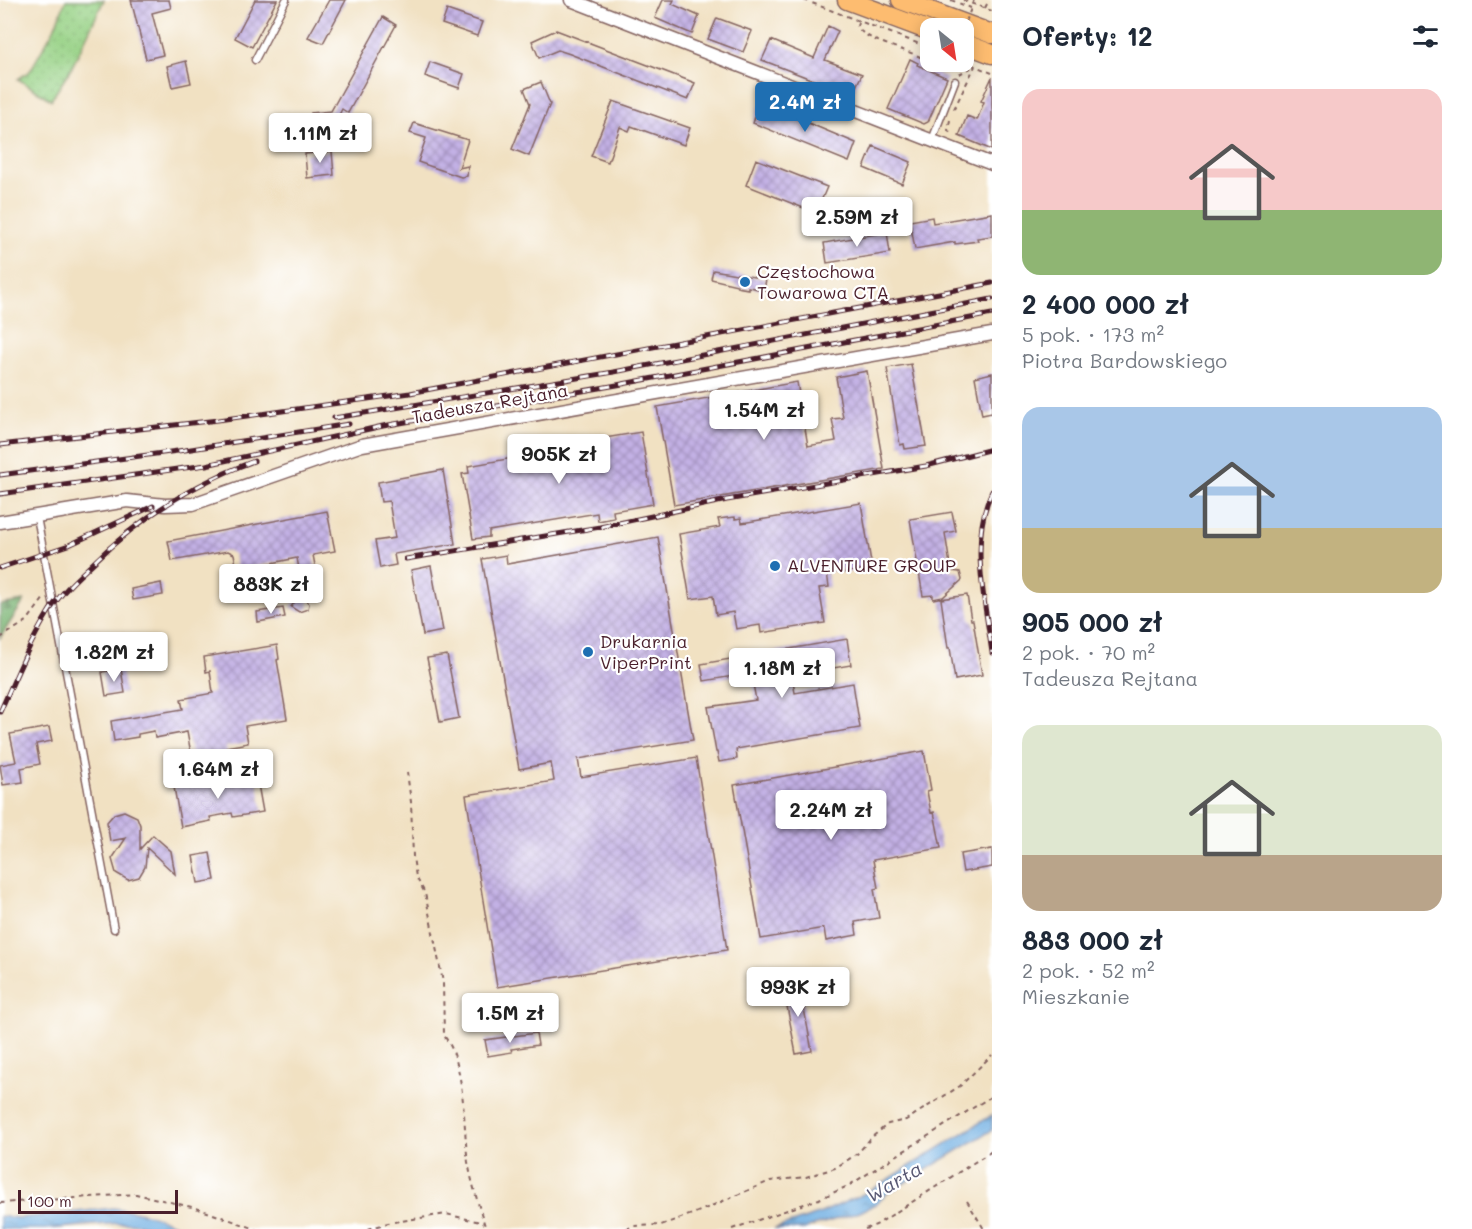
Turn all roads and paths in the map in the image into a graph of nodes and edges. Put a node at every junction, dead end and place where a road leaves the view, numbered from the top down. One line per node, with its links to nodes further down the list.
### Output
1 (286, 0): 21 (lane)
2 (571, 0): 26 (street)
3 (804, 0): 14 (path)
4 (847, 0): 15 (main road)
5 (901, 0): 16 (main road)
6 (951, 0): 10 (path)
7 (963, 0): 11 (path)
8 (974, 0): 10 (path, bridge)
9 (988, 0): 11 (path)
10 (971, 8): 13 (path, bridge)
11 (985, 8): 12 (path)
12 (992, 11)
13 (967, 18)
14 (858, 22): 17 (path); 20 (path)
15 (920, 27)
16 (989, 30)
17 (920, 44)
18 (974, 47): 19 (main road)
19 (992, 54)
20 (920, 57)
21 (255, 60)
22 (975, 66): 23 (path); 25 (path)
23 (992, 73)
24 (955, 81): 26 (lane)
25 (955, 138)
26 (932, 140): 27 (street)
27 (992, 164)
28 (992, 334): 29 (street, Tadeusza Rejtana)
29 (37, 517): 30 (street, Tadeusza Rejtana); 31 (lane)
30 (0, 522)
31 (50, 591): 32 (path); 34 (lane)
32 (0, 638)
33 (407, 772): 40 (path)
34 (114, 929)
35 (992, 1054): 44 (path)
36 (992, 1096): 45 (path)
37 (992, 1151): 46 (path)
38 (968, 1201): 47 (path)
39 (0, 1203): 41 (path)
40 (484, 1222): 42 (path); 43 (path)
41 (256, 1229)
42 (368, 1229)
43 (486, 1229)
44 (626, 1229)
45 (732, 1229)
46 (866, 1229)
47 (984, 1229)

